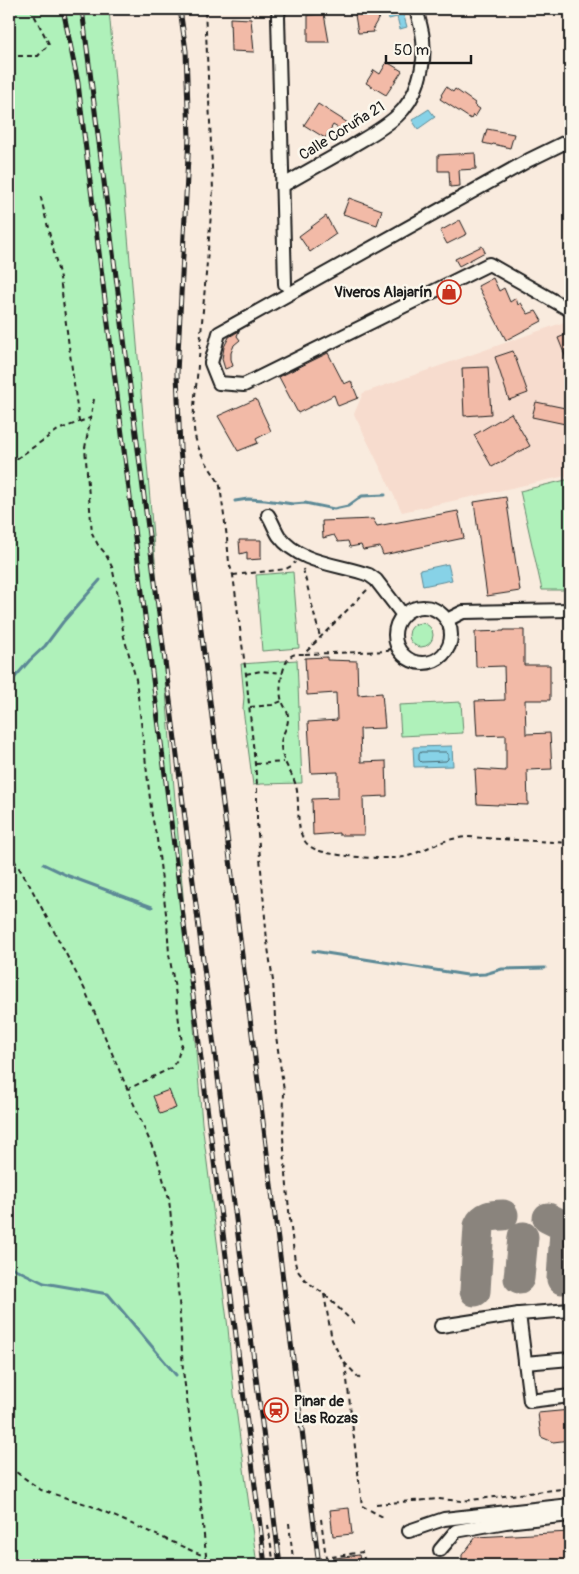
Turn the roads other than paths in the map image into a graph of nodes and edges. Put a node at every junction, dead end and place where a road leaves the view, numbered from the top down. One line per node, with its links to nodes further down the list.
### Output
1 (279, 9): 4 (street, Calle Coruña 21)
2 (416, 9): 4 (street, Calle Coruña 21)
3 (570, 140): 6 (street)
4 (282, 186): 5 (street, Calle Coruña 21)
5 (285, 284)
6 (570, 310)
7 (268, 515): 9 (street)
8 (570, 610): 10 (street)
9 (403, 615): 10 (street); 10 (street)
10 (447, 620)
11 (570, 1310): 12 (street)
12 (520, 1314): 13 (street); 15 (street)
13 (441, 1326)
14 (570, 1358): 15 (street)
15 (525, 1363): 16 (street)
16 (570, 1396)
17 (570, 1505): 19 (street)
18 (570, 1515): 20 (street)
19 (409, 1531)
20 (440, 1550)

